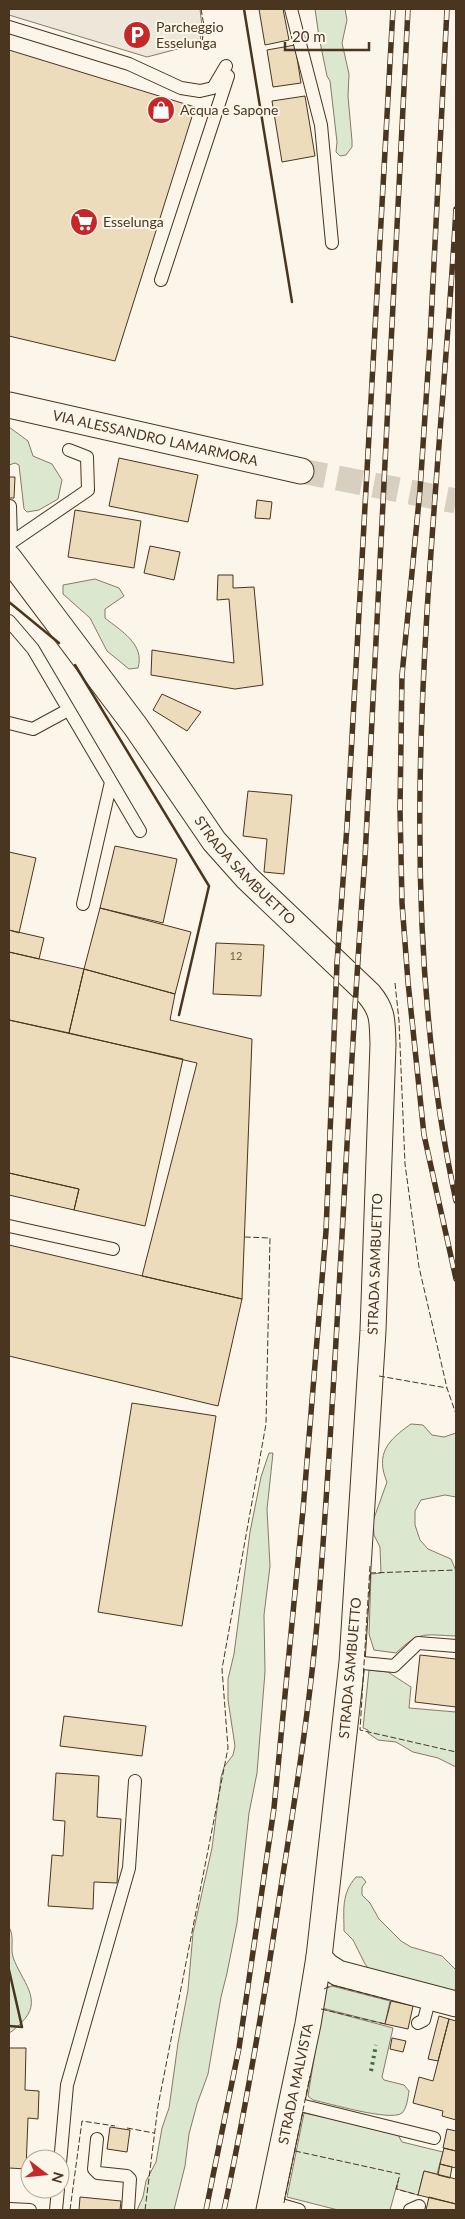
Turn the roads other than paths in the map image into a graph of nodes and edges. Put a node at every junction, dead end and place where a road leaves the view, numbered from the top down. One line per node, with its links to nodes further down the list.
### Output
1 (292, 9): 3 (lane)
2 (9, 28): 4 (lane)
3 (332, 244)
4 (161, 280)
5 (9, 405): 7 (street, VIA ALESSANDRO LAMARMORA)
6 (69, 450): 9 (lane)
7 (301, 471)
8 (10, 506): 9 (lane)
9 (11, 560): 19 (street, STRADA SAMBUETTO)
10 (9, 623): 11 (lane)
11 (68, 710): 12 (lane); 13 (lane)
12 (9, 723)
13 (111, 782): 14 (lane); 15 (lane)
14 (140, 832)
15 (83, 904)
16 (9, 1226): 17 (lane)
17 (113, 1250)
18 (456, 1646): 19 (lane)
19 (352, 1662): 21 (street, STRADA SAMBUETTO)
20 (135, 1781): 28 (lane)
21 (319, 1956): 22 (street); 25 (street, STRADA MALVISTA)
22 (430, 1997): 23 (street); 24 (lane)
23 (456, 2004)
24 (418, 2022)
25 (292, 2103): 26 (lane); 29 (street, STRADA MALVISTA)
26 (434, 2138)
27 (97, 2139): 32 (lane)
28 (61, 2149)
29 (270, 2206): 33 (lane)
30 (9, 2209): 31 (lane)
31 (30, 2210)
32 (128, 2210)
33 (299, 2210)

